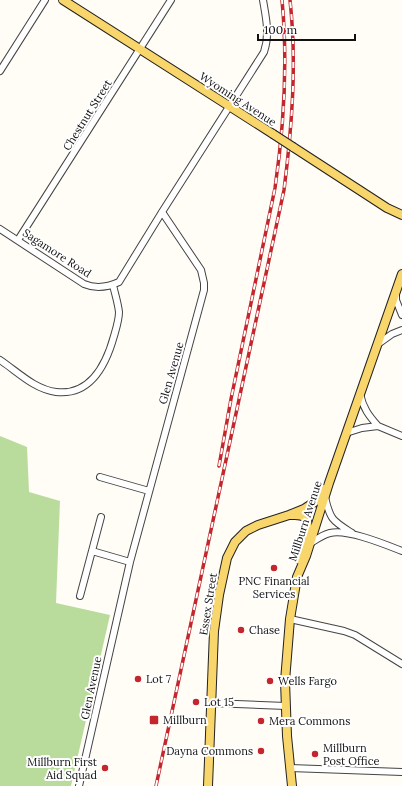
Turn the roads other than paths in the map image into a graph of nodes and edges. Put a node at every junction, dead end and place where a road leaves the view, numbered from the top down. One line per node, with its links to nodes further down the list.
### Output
1 (45, 0): 6 (street)
2 (63, 0): 5 (main road, Wyoming Avenue)
3 (171, 0): 5 (street, Chestnut Street)
4 (263, 0): 7 (street)
5 (140, 50): 7 (main road, Wyoming Avenue); 11 (street, Chestnut Street)
6 (0, 71)
7 (229, 105): 8 (street); 9 (main road, Wyoming Avenue, bridge)
8 (162, 212): 13 (street); 25 (street, Glen Avenue)
9 (402, 215)
10 (0, 229): 11 (street, Sagamore Road)
11 (18, 240): 13 (street, Sagamore Road)
12 (402, 274): 14 (main road, Millburn Avenue)
13 (113, 285): 18 (street)
14 (397, 290): 15 (street); 17 (main road, Millburn Avenue)
15 (402, 315)
16 (402, 330): 17 (street)
17 (377, 344): 19 (main road, Millburn Avenue)
18 (0, 360)
19 (360, 394): 20 (street); 21 (main road, Millburn Avenue)
20 (378, 426): 21 (street); 22 (street)
21 (346, 434): 24 (main road, Millburn Avenue)
22 (402, 436)
23 (100, 477): 25 (street)
24 (329, 483): 26 (main road, Millburn Avenue); 27 (main road, Essex Street)
25 (148, 491): 33 (street, Glen Avenue)
26 (325, 498): 29 (street); 30 (main road, Millburn Avenue)
27 (289, 515): 34 (main road); 38 (main road, Essex Street)
28 (101, 517): 31 (street)
29 (353, 534): 30 (street); 32 (street)
30 (311, 543): 34 (main road, Millburn Avenue)
31 (92, 551): 33 (street); 35 (street)
32 (402, 551)
33 (130, 562): 42 (street, Glen Avenue)
34 (297, 577): 36 (main road, Millburn Avenue)
35 (80, 596)
36 (290, 619): 37 (street); 39 (main road, Millburn Avenue)
37 (402, 664)
38 (210, 703): 39 (street); 43 (main road, Essex Street)
39 (286, 706): 40 (main road, Millburn Avenue)
40 (290, 768): 41 (street); 44 (main road, Millburn Avenue)
41 (402, 772)
42 (79, 786)
43 (208, 786)
44 (292, 786)

